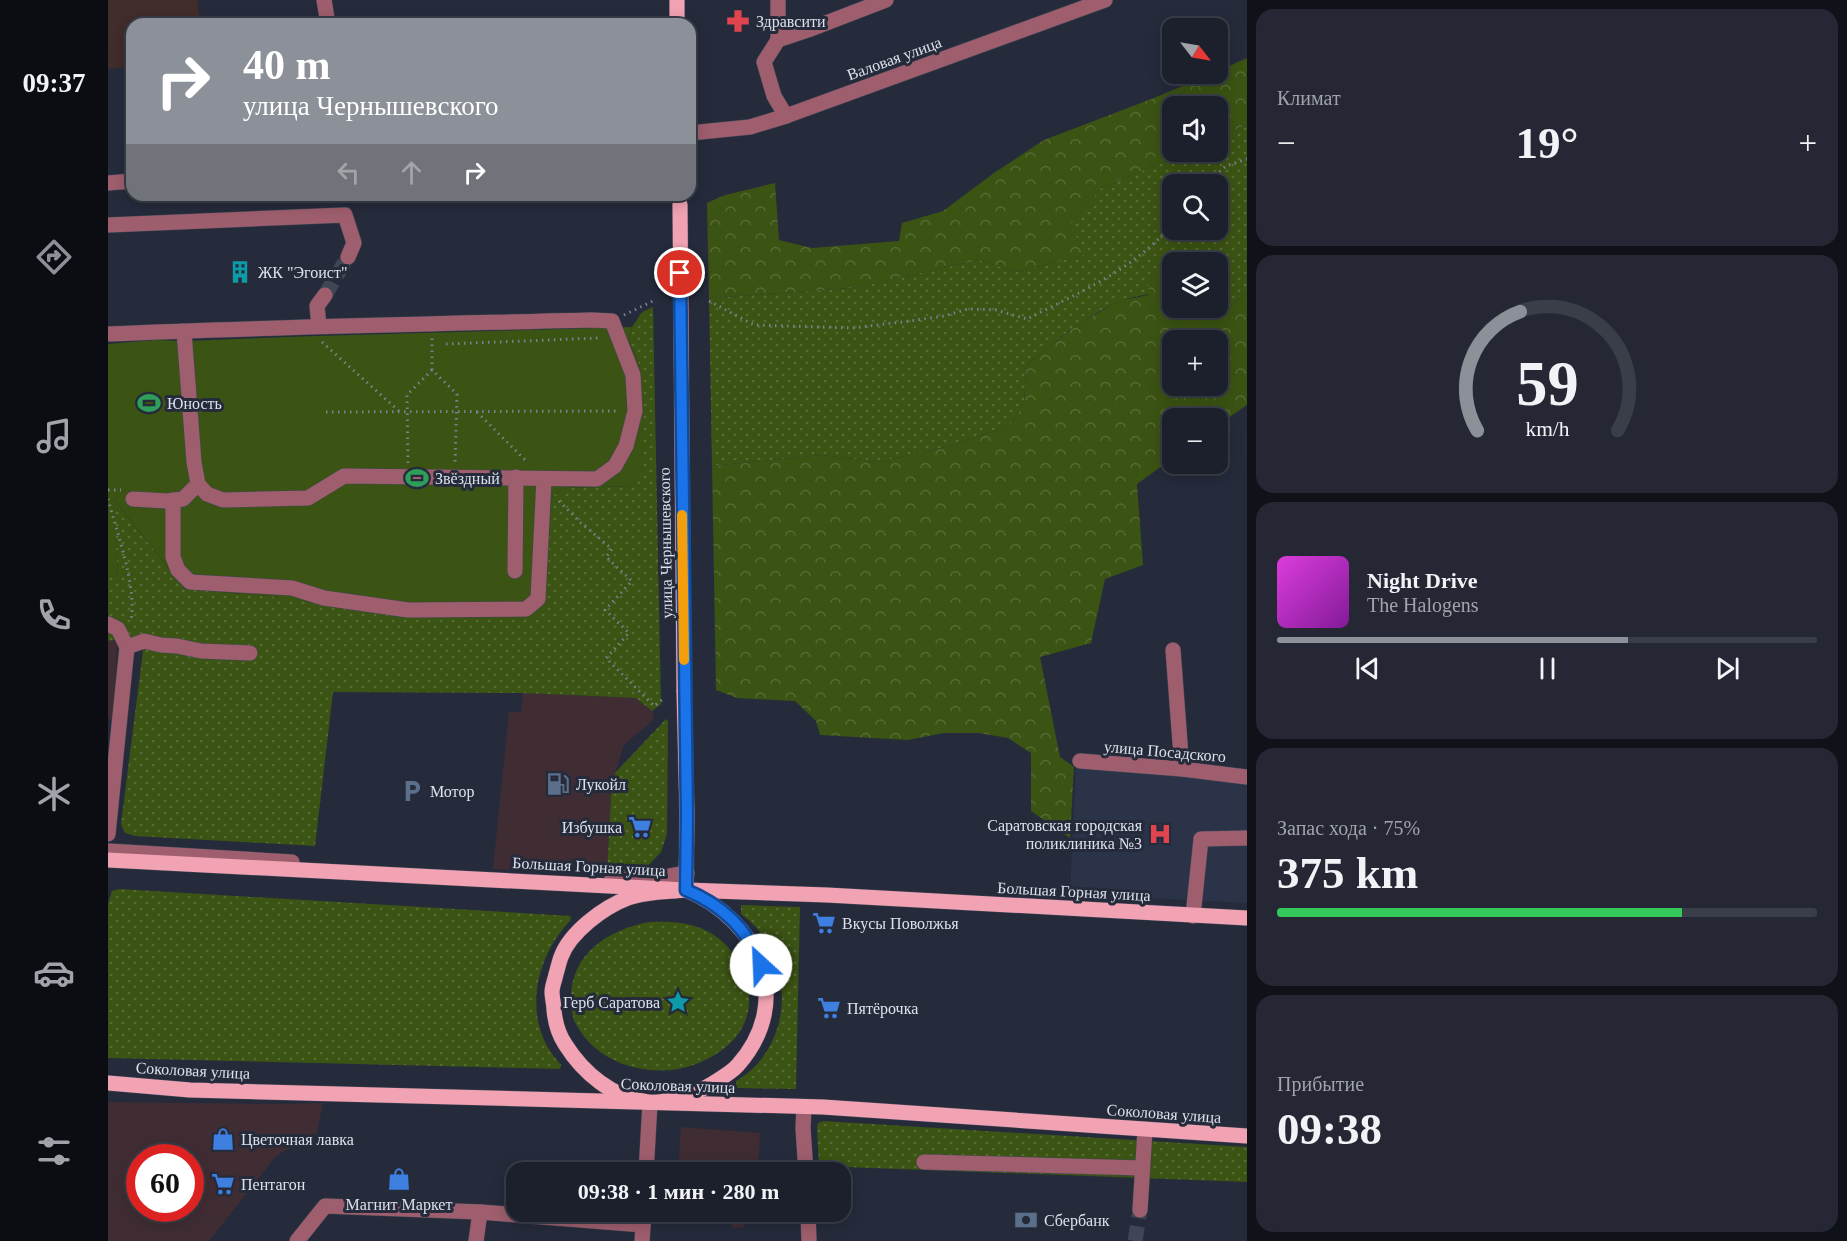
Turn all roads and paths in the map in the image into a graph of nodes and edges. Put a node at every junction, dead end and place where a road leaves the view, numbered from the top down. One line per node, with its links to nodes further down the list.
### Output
1 (324, 0): 6 (street)
2 (677, 0): 7 (main road)
3 (778, 0): 8 (street)
4 (886, 0): 8 (street)
5 (1105, 0): 9 (street, Валовая улица)
6 (327, 18)
7 (677, 18)
8 (778, 40): 9 (street)
9 (786, 116): 10 (street, Валовая улица)
10 (696, 132)
11 (1247, 159): 12 (path)
12 (1217, 174)
13 (126, 182): 14 (street)
14 (108, 183)
15 (680, 201): 58 (main road, улица Чернышевского, bridge)
16 (108, 225): 18 (street)
17 (1162, 236): 21 (path)
18 (348, 257)
19 (325, 295): 24 (street)
20 (653, 300): 22 (path)
21 (709, 301)
22 (612, 321): 23 (street); 30 (street)
23 (432, 324): 24 (street); 29 (path)
24 (312, 326): 25 (street); 32 (path)
25 (184, 331): 26 (street); 40 (street)
26 (108, 334)
27 (608, 338): 28 (path)
28 (446, 344)
29 (432, 370): 33 (path); 34 (path)
30 (635, 411): 35 (path); 39 (street)
31 (326, 412): 32 (path)
32 (400, 412): 33 (path)
33 (407, 412): 34 (path); 36 (path)
34 (456, 412): 35 (path); 37 (path)
35 (477, 412): 39 (path)
36 (408, 476): 37 (street); 40 (street)
37 (454, 477): 38 (street)
38 (516, 477): 39 (street); 44 (street)
39 (544, 479): 43 (street); 50 (path)
40 (198, 484): 43 (street)
41 (108, 499): 45 (path)
42 (133, 499): 43 (street)
43 (173, 501)
44 (515, 571)
45 (133, 607)
46 (108, 624): 47 (street)
47 (128, 647): 49 (street); 54 (street)
48 (1173, 650): 52 (street)
49 (250, 652)
50 (663, 699)
51 (1080, 761): 52 (street, улица Посадского)
52 (1182, 769): 53 (street, улица Посадского)
53 (1247, 777)
54 (108, 834)
55 (1247, 838): 60 (street)
56 (108, 851): 58 (street)
57 (108, 860): 59 (main road, Большая Горная улица)
58 (687, 873): 59 (main road, улица Чернышевского)
59 (686, 890): 60 (main road, Большая Горная улица); 63 (main road); 63 (main road)
60 (1193, 916): 61 (main road, Большая Горная улица)
61 (1247, 918)
62 (108, 1083): 63 (main road, Соколовая улица)
63 (650, 1103): 64 (main road, Соколовая улица); 67 (street)
64 (804, 1107): 65 (main road, Соколовая улица); 68 (street)
65 (1145, 1130): 66 (main road, Соколовая улица); 70 (street)
66 (1247, 1136)
67 (647, 1162)
68 (805, 1162)
69 (924, 1162): 70 (street)
70 (1142, 1168): 71 (street)
71 (1140, 1210)
72 (480, 1212): 73 (street); 76 (street); 77 (street)
73 (506, 1213)
74 (643, 1222): 78 (street)
75 (808, 1222): 79 (street)
76 (297, 1241)
77 (476, 1241)
78 (642, 1241)
79 (809, 1241)

